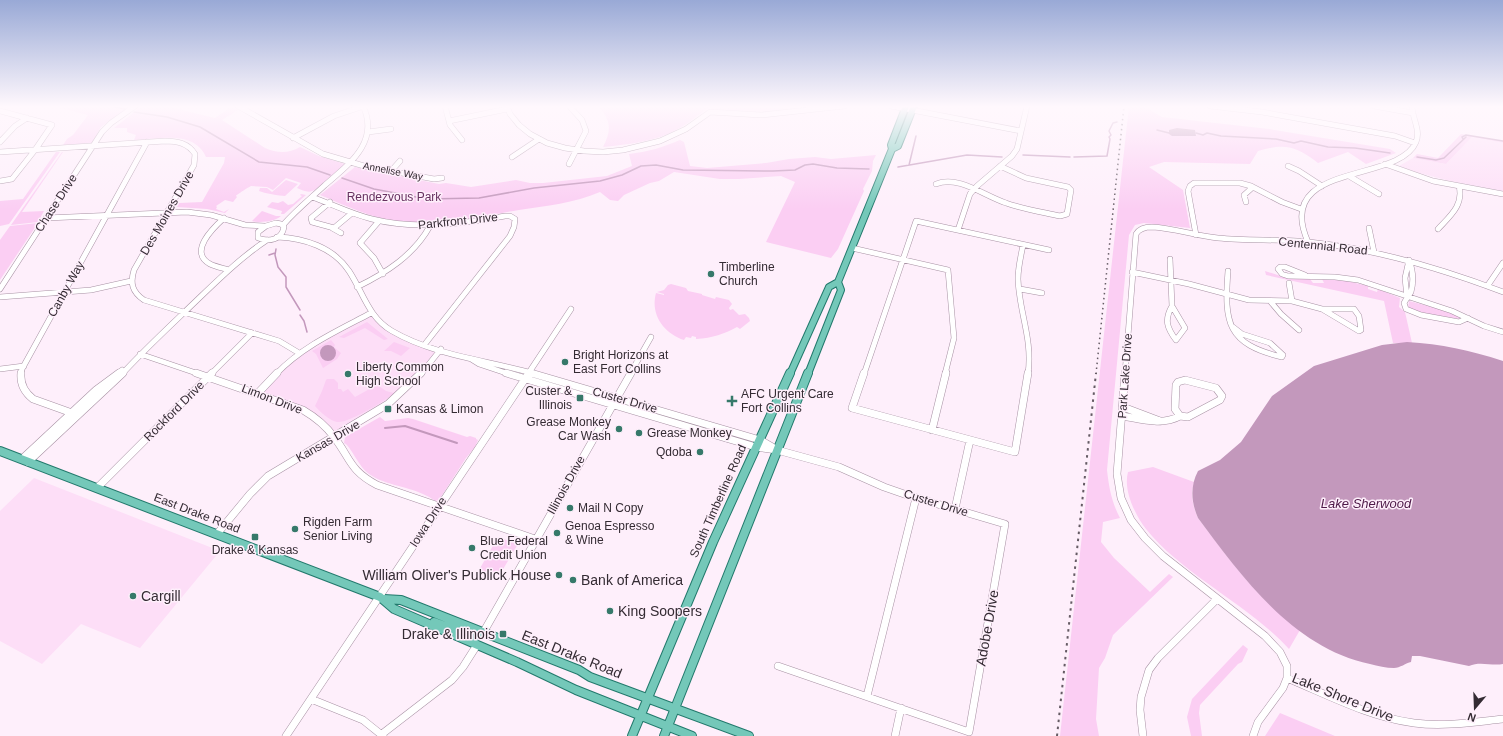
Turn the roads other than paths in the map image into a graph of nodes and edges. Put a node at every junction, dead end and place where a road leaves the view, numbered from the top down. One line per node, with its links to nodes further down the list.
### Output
1 (42, 140): 17 (street)
2 (97, 140): 15 (street, Chase Drive)
3 (297, 140): 22 (street, Annelise Way)
4 (365, 140): 22 (street)
5 (537, 140): 20 (street)
6 (543, 140): 18 (street)
7 (582, 140): 18 (street)
8 (659, 140): 18 (street)
9 (893, 140): 16 (main road, South Timberline Road)
10 (900, 140): 16 (main road, South Timberline Road)
11 (1019, 140): 25 (street)
12 (1407, 140): 14 (street)
13 (147, 142): 15 (street, Des Moines Drive); 42 (street, Des Moines Drive); 45 (street, Canby Way)
14 (1415, 143): 24 (street)
15 (93, 146): 17 (street, Des Moines Drive); 46 (street, Chase Drive)
16 (892, 149): 67 (main road, South Timberline Road)
17 (35, 150): 19 (street, Des Moines Drive); 30 (street)
18 (577, 150): 23 (street)
19 (0, 152)
20 (512, 157)
21 (400, 161): 27 (street)
22 (351, 162): 27 (street, Annelise Way); 38 (street)
23 (569, 164)
24 (1385, 164): 28 (street); 33 (street)
25 (1000, 166): 35 (street); 35 (street)
26 (1288, 166): 32 (street)
27 (392, 170): 29 (street, Annelise Way)
28 (1349, 176): 32 (street); 36 (street)
29 (442, 178)
30 (0, 181)
31 (936, 184): 35 (street)
32 (1322, 186): 41 (street)
33 (1459, 186): 37 (street); 56 (street)
34 (1253, 187): 40 (street); 41 (street); 61 (street)
35 (973, 190): 57 (street)
36 (1379, 194)
37 (1503, 194)
38 (312, 197): 39 (street, Parkfront Drive); 44 (street)
39 (330, 202): 43 (street, Parkfront Drive); 54 (street)
40 (1246, 202)
41 (1301, 209): 65 (street)
42 (167, 212): 45 (street); 47 (street); 80 (street, Des Moines Drive)
43 (352, 212): 48 (street, Parkfront Drive); 54 (street)
44 (293, 213): 49 (street); 53 (street)
45 (107, 215): 46 (street); 88 (street, Canby Way)
46 (46, 218): 86 (street, Chase Drive)
47 (224, 218): 50 (street); 75 (street)
48 (379, 221): 52 (street, Parkfront Drive); 78 (street)
49 (276, 223): 51 (street); 53 (street, Custer Drive)
50 (245, 225): 51 (street); 60 (street)
51 (264, 226): 60 (street)
52 (430, 226): 78 (street); 107 (street, Parkfront Drive)
53 (283, 228): 62 (street); 63 (street, Custer Drive)
54 (332, 228): 59 (street)
55 (1369, 228): 69 (street)
56 (1438, 229)
57 (958, 230): 66 (street); 72 (street)
58 (1138, 231): 61 (street, Centennial Road); 76 (street, Park Lake Drive)
59 (341, 233)
60 (258, 235): 64 (street); 70 (street)
61 (1196, 235): 65 (street, Centennial Road)
62 (277, 237): 63 (street, Custer Drive); 64 (street)
63 (298, 239): 85 (street, Custer Drive)
64 (267, 240): 70 (street)
65 (1308, 242): 69 (street, Centennial Road)
66 (1023, 245): 68 (street); 87 (street)
67 (852, 248): 72 (street); 82 (main road, South Timberline Road)
68 (1049, 250)
69 (1374, 252): 73 (street, Centennial Road)
70 (248, 253): 75 (street)
71 (1170, 259): 81 (street)
72 (902, 260): 124 (street); 124 (street)
73 (1409, 260): 84 (street, Centennial Road); 92 (street)
74 (1503, 263): 84 (street)
75 (228, 270): 99 (street)
76 (1132, 272): 81 (street); 119 (street, Park Lake Drive)
77 (1228, 272): 91 (street)
78 (383, 274): 85 (street)
79 (1305, 275): 92 (street)
80 (131, 280): 88 (street); 99 (street)
81 (1171, 280): 91 (street); 96 (street)
82 (838, 282): 127 (main road, South Timberline Road); 128 (main road, South Timberline Road)
83 (1289, 283): 95 (street)
84 (1488, 286): 90 (street, Centennial Road)
85 (357, 287): 100 (street, Custer Drive)
86 (0, 289)
87 (1020, 289): 89 (street); 126 (street)
88 (64, 292): 93 (street); 111 (street, Canby Way)
89 (1042, 292)
90 (1503, 292)
91 (1227, 293): 94 (street); 102 (street)
92 (1406, 296): 101 (street); 101 (street)
93 (0, 297)
94 (1270, 301): 95 (street); 103 (street)
95 (1292, 301): 98 (street)
96 (1172, 306): 96 (street)
97 (571, 309): 114 (street, Iowa Drive)
98 (1322, 309): 98 (street)
99 (184, 312): 105 (street); 110 (street)
100 (372, 313): 107 (street, Custer Drive); 109 (street)
101 (1468, 318): 104 (street)
102 (1233, 327): 102 (street)
103 (1299, 330)
104 (1503, 332)
105 (252, 333): 109 (street); 115 (street, Rockford Drive)
106 (651, 337): 117 (street, Illinois Drive)
107 (425, 344): 108 (street, Custer Drive)
108 (440, 349): 114 (street, Custer Drive); 125 (street, Kansas Drive)
109 (300, 353): 116 (street)
110 (140, 354): 112 (street); 115 (street, Limon Drive)
111 (24, 366): 113 (street); 120 (street, Canby Way)
112 (125, 368): 120 (street); 130 (street)
113 (0, 369)
114 (527, 375): 117 (street, Custer Drive); 118 (street, Custer Drive); 133 (street, Iowa Drive)
115 (208, 377): 116 (street, Limon Drive); 131 (street, Rockford Drive)
116 (258, 393): 125 (street, Limon Drive)
117 (616, 397): 118 (street, Illinois Drive); 127 (street, Custer Drive)
118 (612, 404): 127 (street, Custer Drive); 138 (street, Illinois Drive)
119 (1123, 407): 121 (street, Park Lake Drive); 123 (street)
120 (72, 413): 130 (street)
121 (1122, 416): 123 (street); 135 (street, Park Lake Drive)
122 (1180, 416): 122 (street); 123 (street)
123 (1160, 421)
124 (932, 430): 126 (street)
125 (334, 438): 133 (street, Limon Drive); 137 (street, Kansas Drive)
126 (970, 440): 134 (street)
127 (758, 444): 128 (street, Custer Drive); 148 (main road, South Timberline Road)
128 (777, 450): 132 (street, Custer Drive); 150 (main road, South Timberline Road)
129 (0, 451): 130 (main road, East Drake Road)
130 (25, 461): 131 (main road, East Drake Road)
131 (97, 488): 137 (main road, East Drake Road)
132 (916, 498): 134 (street, Custer Drive); 146 (street)
133 (439, 506): 138 (street, Limon Drive); 139 (street, Iowa Drive)
134 (955, 509): 136 (street, Custer Drive)
135 (1130, 519): 140 (street, Lake Shore Drive)
136 (1005, 524): 149 (street, Adobe Drive)
137 (217, 534): 139 (main road, East Drake Road)
138 (535, 539): 142 (street, Illinois Drive)
139 (382, 598): 141 (main road, East Drake Road); 142 (main road, East Drake Road); 147 (street, Iowa Drive)
140 (1217, 599): 145 (street, Lake Shore Drive); 161 (street)
141 (416, 618): 142 (main road); 143 (main road, East Drake Road)
142 (482, 633): 148 (main road, East Drake Road)
143 (477, 645): 151 (main road, East Drake Road); 154 (street)
144 (778, 666): 146 (street)
145 (1287, 678): 152 (street, Lake Shore Drive); 162 (street)
146 (867, 696): 149 (street)
147 (311, 699): 154 (street); 155 (street, Iowa Drive)
148 (647, 699): 150 (main road, East Drake Road); 151 (main road, South Timberline Road)
149 (901, 708): 160 (street)
150 (674, 709): 153 (main road, South Timberline Road); 159 (main road, East Drake Road)
151 (640, 716): 153 (main road, East Drake Road); 156 (main road, South Timberline Road)
152 (1502, 720)
153 (668, 726): 157 (main road, South Timberline Road); 158 (main road, East Drake Road)
154 (383, 735)
155 (286, 736)
156 (632, 736)
157 (664, 736)
158 (692, 736)
159 (749, 736)
160 (895, 736)
161 (1143, 736)
162 (1253, 736)

